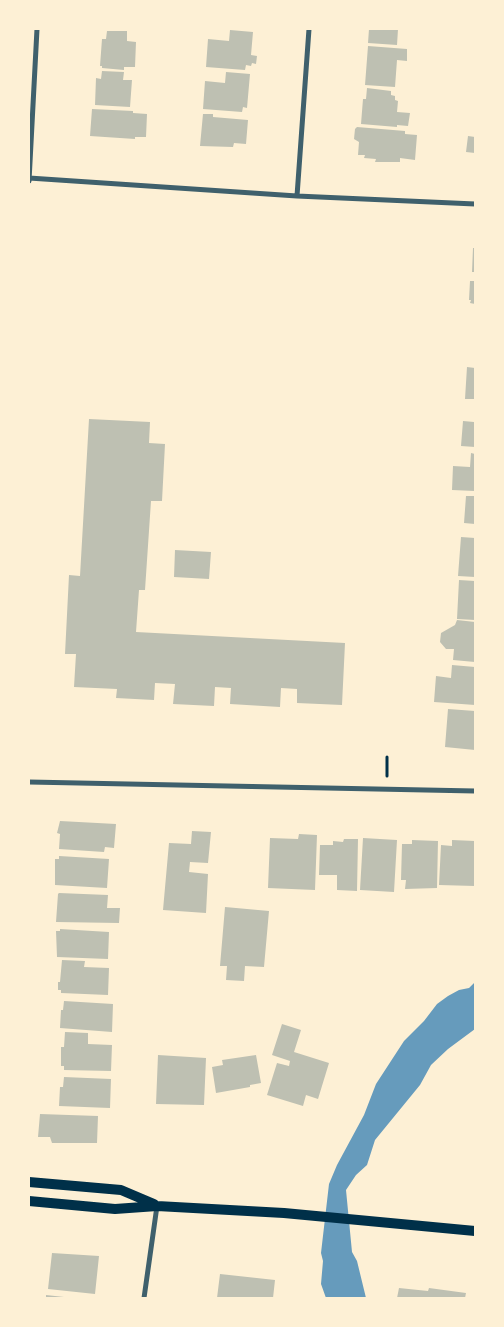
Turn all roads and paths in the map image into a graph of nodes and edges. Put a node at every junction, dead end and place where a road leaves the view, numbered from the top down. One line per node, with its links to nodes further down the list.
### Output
1 (37, 29): 3 (street)
2 (309, 29): 4 (street)
3 (29, 179): 4 (street)
4 (297, 196): 5 (street)
5 (475, 204)
6 (29, 782): 7 (street)
7 (475, 791)
8 (29, 1182): 10 (main road)
9 (29, 1201): 10 (main road)
10 (157, 1206): 11 (main road); 12 (street)
11 (475, 1231)
12 (144, 1298)

